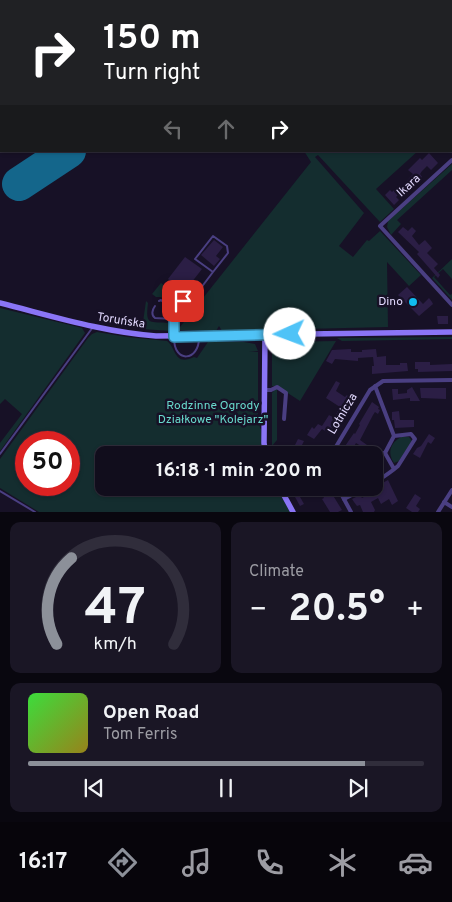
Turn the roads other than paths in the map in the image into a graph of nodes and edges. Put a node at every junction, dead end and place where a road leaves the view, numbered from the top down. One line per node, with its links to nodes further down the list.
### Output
1 (452, 160): 5 (street, Ikara)
2 (213, 272): 2 (lane); 7 (lane)
3 (159, 301): 7 (lane)
4 (0, 303): 9 (main road, Toruńska)
5 (452, 305)
6 (155, 306): 8 (lane)
7 (174, 312): 8 (lane)
8 (174, 319): 13 (lane)
9 (93, 326): 13 (main road, Toruńska); 22 (lane)
10 (452, 332): 11 (main road, Toruńska)
11 (265, 335): 12 (main road, Toruńska); 16 (main road)
12 (199, 336): 13 (main road, Toruńska); 13 (lane)
13 (174, 337)
14 (452, 380): 15 (street)
15 (375, 386): 18 (street, Lotnicza); 20 (street, Lotnicza)
16 (264, 390): 17 (street); 19 (main road)
17 (284, 419)
18 (394, 436): 21 (street); 23 (street)
19 (264, 446)
20 (336, 446)
21 (385, 453): 23 (street)
22 (0, 454)
23 (394, 469): 24 (street)
24 (383, 476)
25 (452, 490): 31 (street)
26 (0, 491): 33 (lane)
27 (284, 496): 34 (main road)
28 (342, 496): 30 (street)
29 (350, 496): 30 (street)
30 (344, 499): 35 (street)
31 (444, 502): 32 (street); 36 (street)
32 (452, 507)
33 (35, 512)
34 (293, 512)
35 (351, 512)
36 (438, 512)

